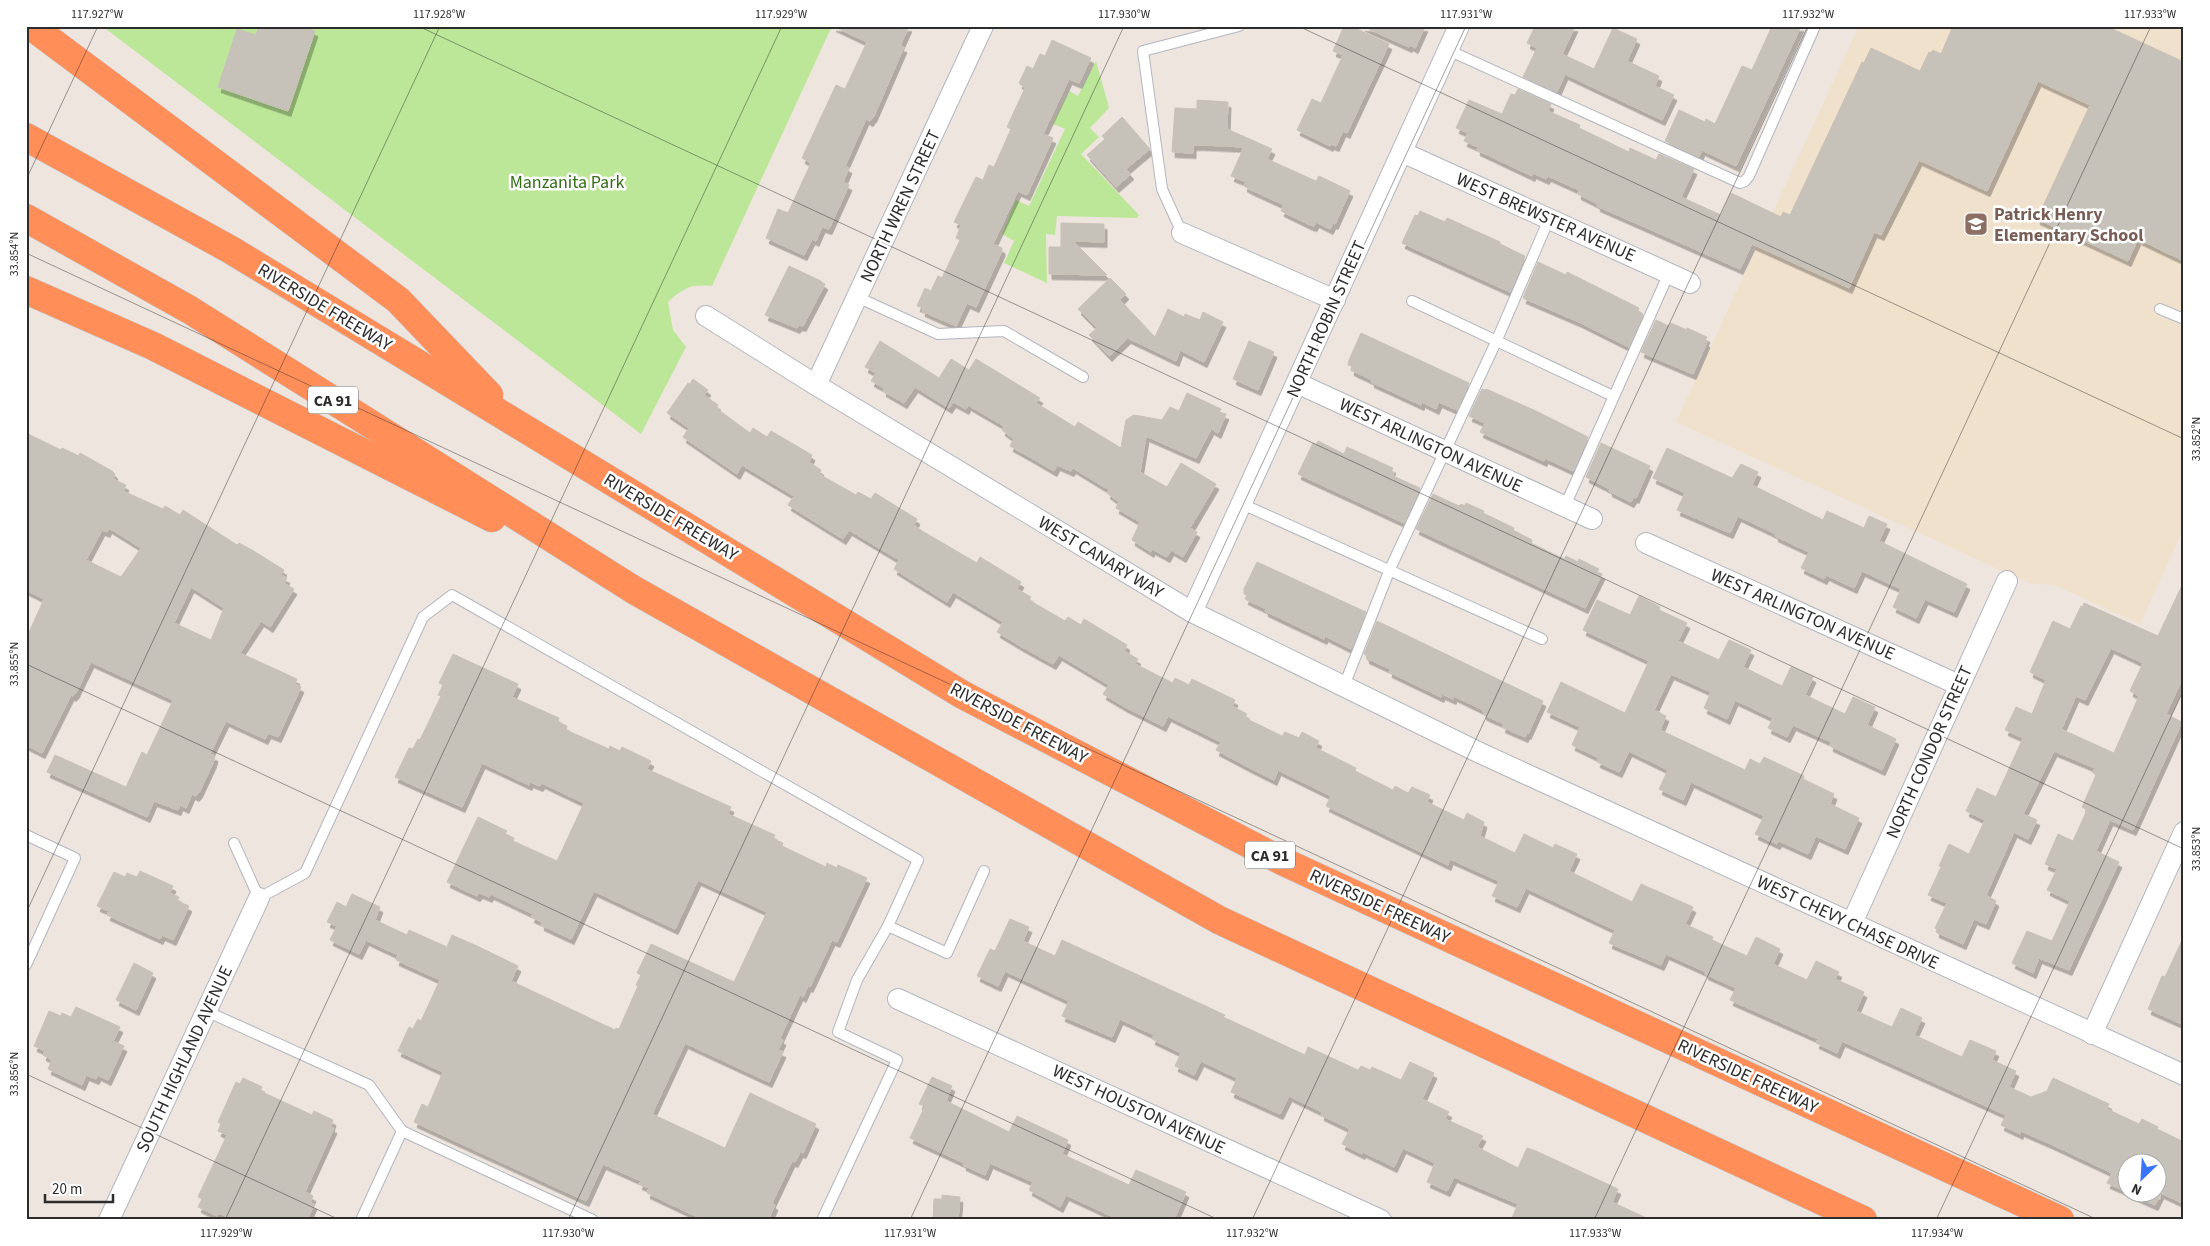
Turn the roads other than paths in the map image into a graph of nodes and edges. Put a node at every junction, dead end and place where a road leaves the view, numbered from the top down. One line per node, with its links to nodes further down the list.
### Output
1 (31, 26): 26 (highway)
2 (983, 26): 15 (street, NORTH WREN STREET)
3 (1239, 26): 11 (lane)
4 (1459, 26): 6 (street, NORTH ROBIN STREET)
5 (1815, 26): 6 (lane)
6 (1448, 50): 8 (street, NORTH ROBIN STREET)
7 (26, 137): 26 (highway, RIVERSIDE FREEWAY / CA 91)
8 (1402, 152): 10 (street, WEST BREWSTER AVENUE); 16 (street, NORTH ROBIN STREET)
9 (26, 218): 34 (highway, CA 91)
10 (1549, 219): 12 (street, WEST BREWSTER AVENUE); 21 (lane)
11 (1182, 233): 16 (street)
12 (1669, 273): 13 (street, WEST BREWSTER AVENUE); 25 (lane)
13 (1690, 283)
14 (26, 290): 34 (highway)
15 (857, 297): 22 (lane); 24 (street, NORTH WREN STREET)
16 (1335, 300): 23 (street, NORTH ROBIN STREET)
17 (1412, 301): 21 (lane)
18 (2160, 309): 20 (lane)
19 (706, 316): 24 (street, WEST CANARY WAY)
20 (2184, 319)
21 (1496, 342): 25 (lane); 27 (lane)
22 (1083, 377)
23 (1297, 384): 27 (street, WEST ARLINGTON AVENUE); 28 (street, NORTH ROBIN STREET)
24 (816, 385): 35 (street, WEST CANARY WAY)
25 (1612, 396): 29 (lane)
26 (516, 423): 59 (highway, RIVERSIDE FREEWAY / CA 91)
27 (1446, 452): 29 (street, WEST ARLINGTON AVENUE); 32 (lane)
28 (1242, 504): 32 (lane); 35 (street, NORTH ROBIN STREET)
29 (1565, 506): 30 (street, WEST ARLINGTON AVENUE)
30 (1592, 519)
31 (1646, 543): 37 (street, WEST ARLINGTON AVENUE)
32 (1390, 570): 36 (lane); 38 (lane)
33 (2007, 581): 37 (street, NORTH CONDOR STREET)
34 (634, 590): 58 (highway, CA 91)
35 (1192, 612): 38 (street, WEST CANARY WAY)
36 (1542, 638)
37 (1959, 685): 45 (street, NORTH CONDOR STREET)
38 (1344, 686): 39 (street, WEST CANARY WAY)
39 (1512, 768): 45 (street, WEST CHEVY CHASE DRIVE)
40 (2184, 832): 50 (street)
41 (26, 835): 47 (lane)
42 (234, 843): 44 (lane)
43 (984, 871): 46 (lane)
44 (259, 898): 46 (lane); 49 (street, SOUTH HIGHLAND AVENUE)
45 (1852, 923): 50 (street, WEST CHEVY CHASE DRIVE)
46 (888, 926): 56 (lane)
47 (26, 965)
48 (898, 999): 57 (street, WEST HOUSTON AVENUE)
49 (206, 1011): 52 (lane); 53 (street, SOUTH HIGHLAND AVENUE)
50 (2092, 1034): 51 (street, WEST CHEVY CHASE DRIVE)
51 (2184, 1076)
52 (402, 1131): 54 (lane); 55 (lane)
53 (109, 1220)
54 (361, 1220)
55 (593, 1220)
56 (822, 1220)
57 (1381, 1220)
58 (1863, 1220)
59 (2060, 1220)

